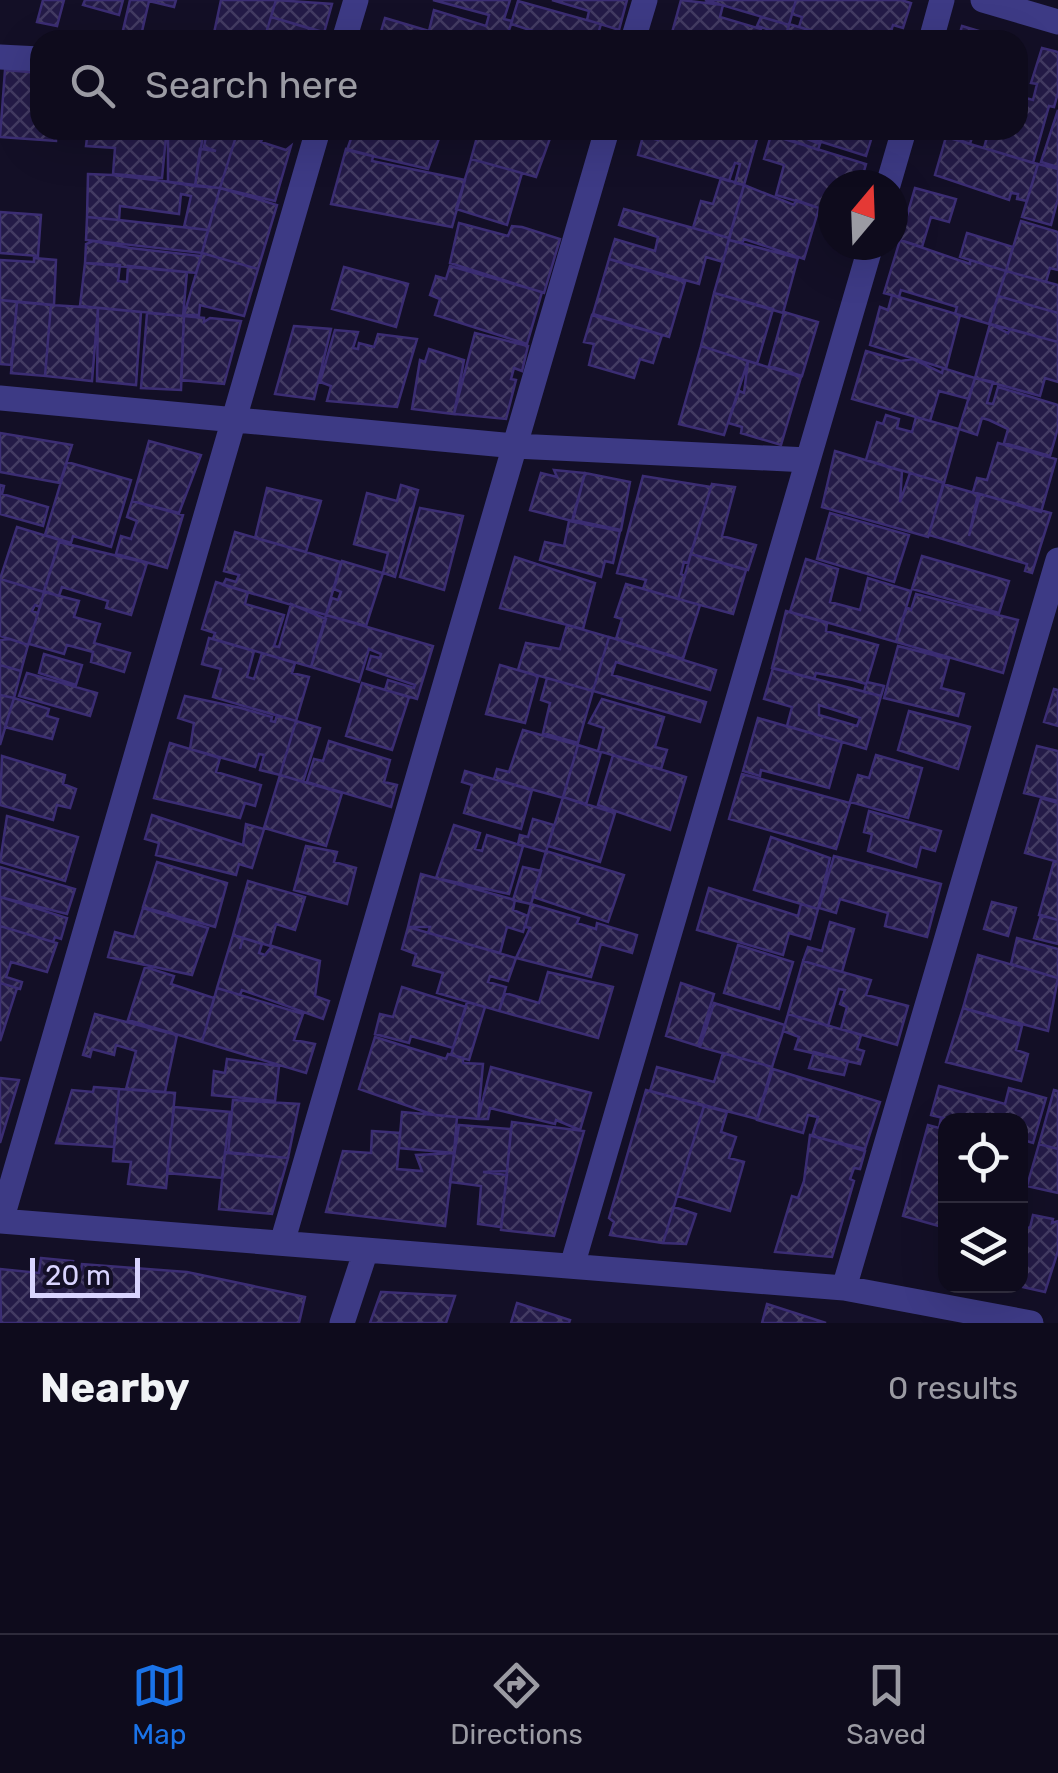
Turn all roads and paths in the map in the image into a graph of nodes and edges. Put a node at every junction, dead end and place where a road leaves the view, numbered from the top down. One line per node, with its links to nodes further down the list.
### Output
1 (356, 0): 6 (street)
2 (645, 0): 7 (street)
3 (942, 0): 8 (street)
4 (983, 0): 5 (street)
5 (1058, 22)
6 (347, 30)
7 (637, 30)
8 (934, 30)
9 (0, 57): 10 (street)
10 (30, 58)
11 (315, 140): 17 (street)
12 (604, 140): 18 (street)
13 (901, 140): 14 (street)
14 (892, 170)
15 (867, 260): 19 (street)
16 (0, 398): 17 (street)
17 (234, 420): 18 (street); 21 (street)
18 (514, 446): 19 (street); 22 (street)
19 (808, 460): 24 (street)
20 (1058, 560): 25 (street)
21 (0, 1221): 22 (street)
22 (282, 1243): 23 (street)
23 (366, 1250): 24 (street); 27 (street)
24 (572, 1266): 25 (street)
25 (844, 1288): 26 (street)
26 (939, 1314): 28 (street)
27 (342, 1323)
28 (1031, 1323)

